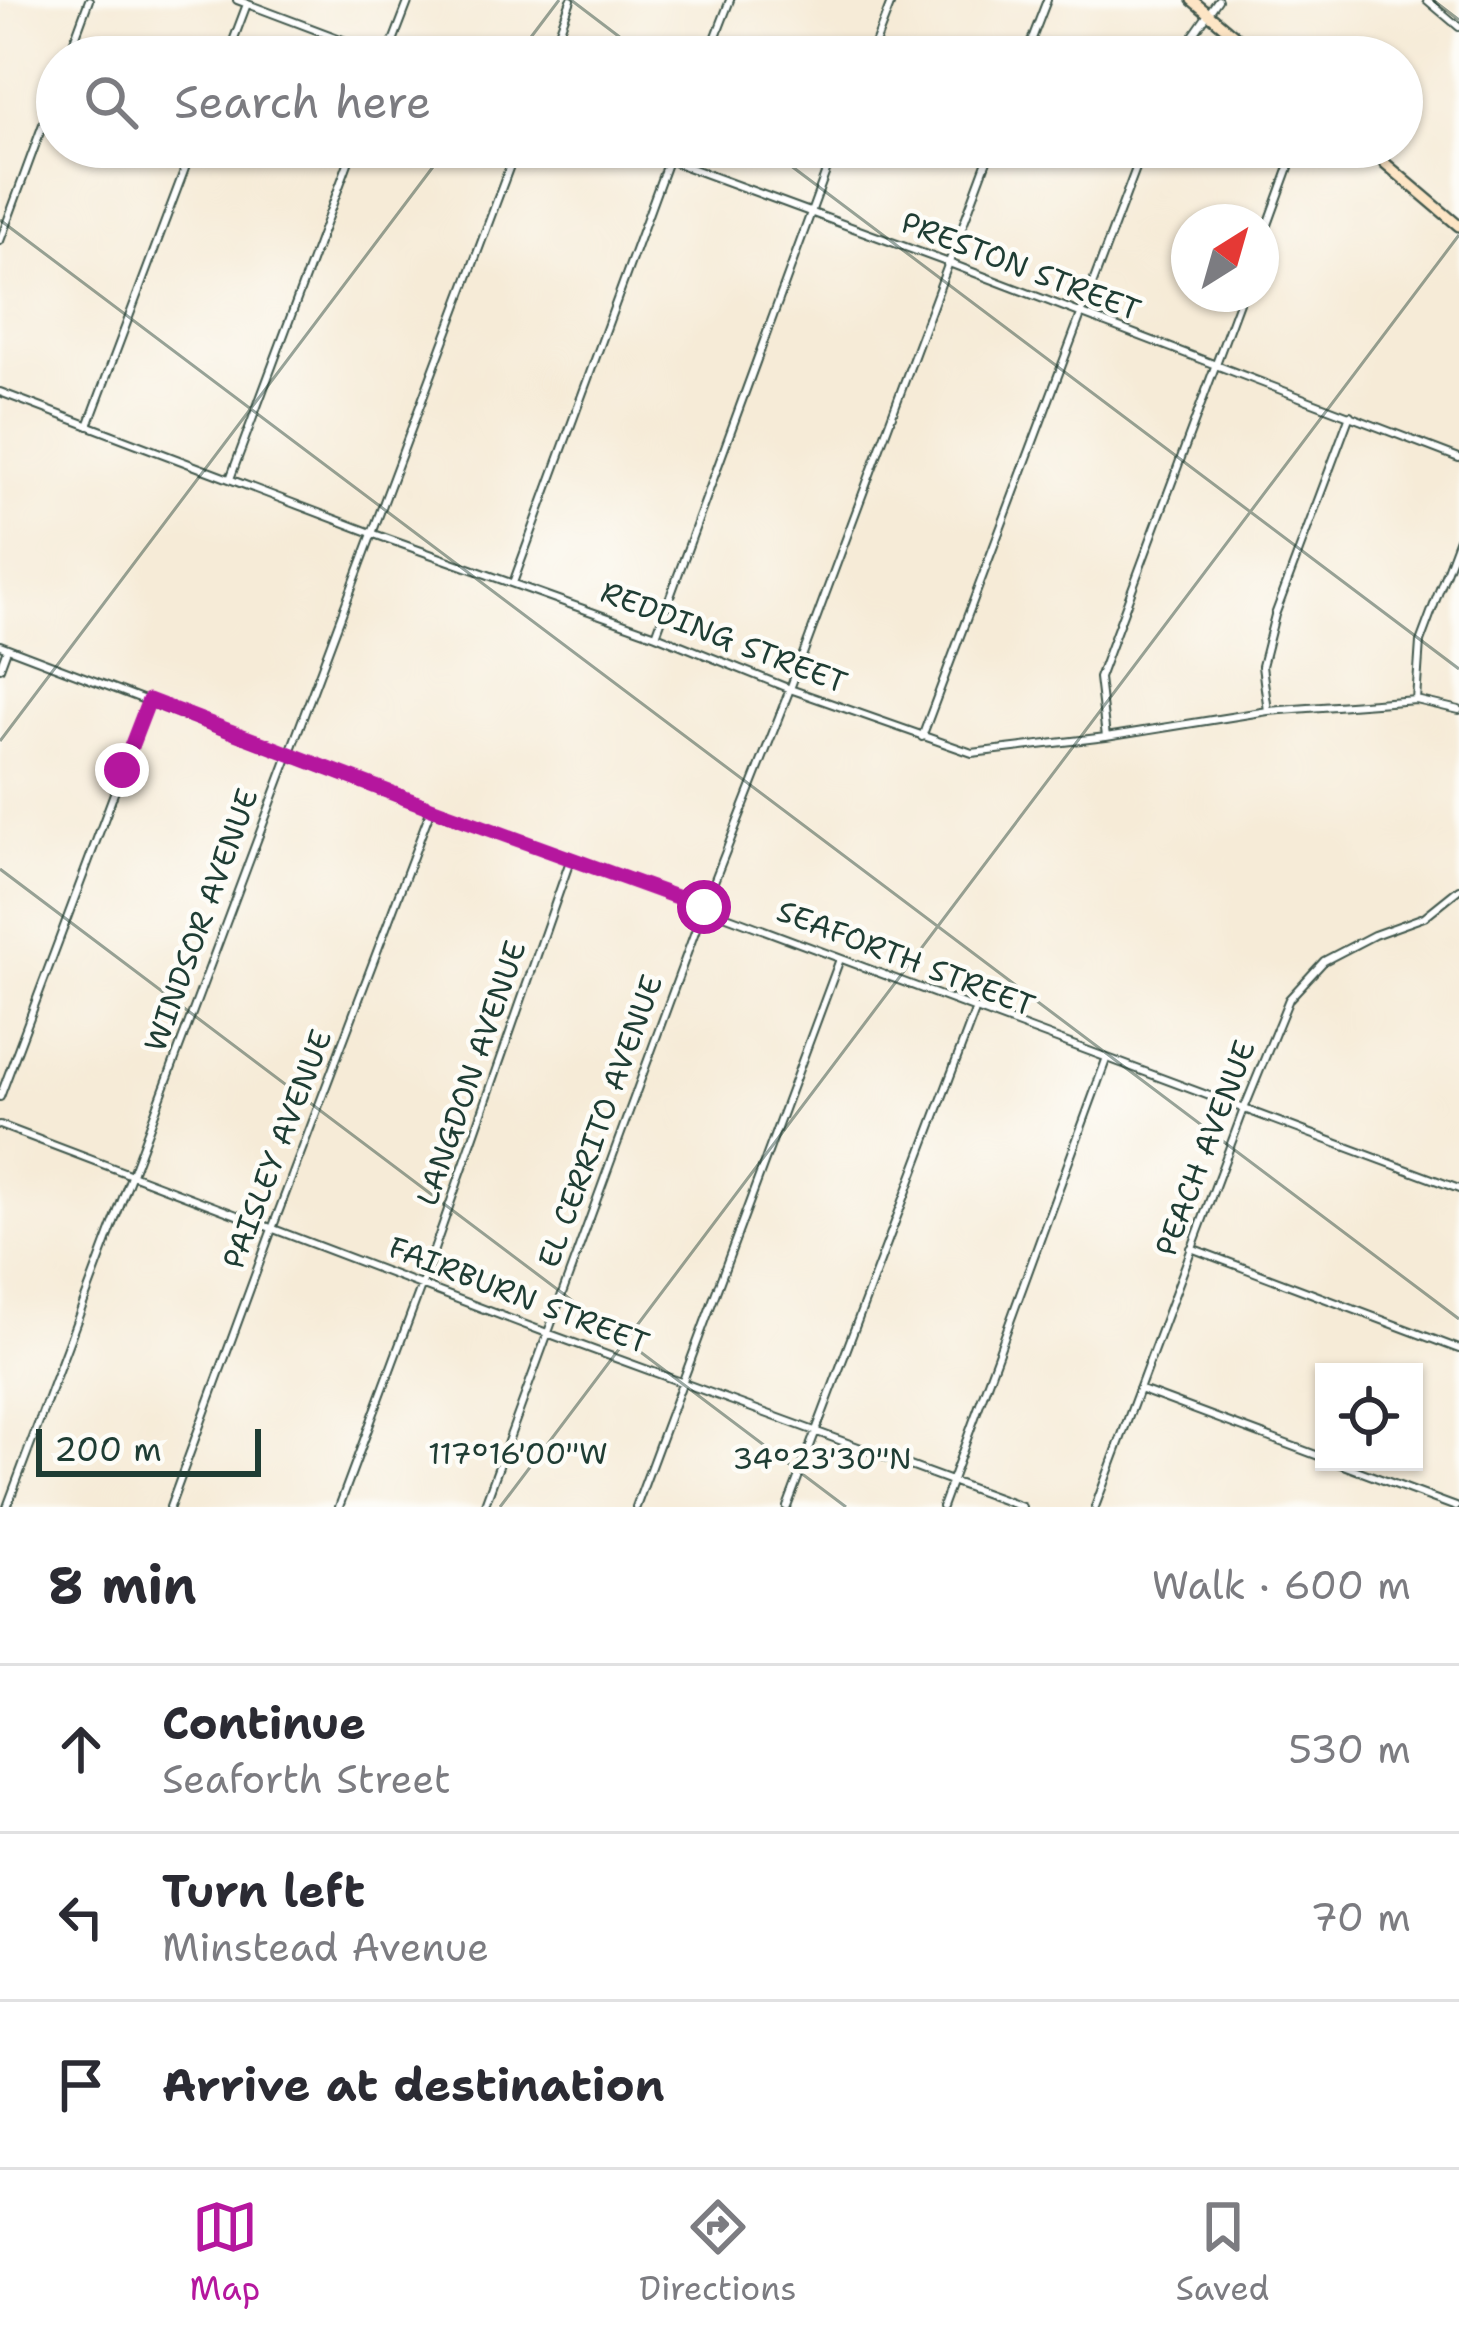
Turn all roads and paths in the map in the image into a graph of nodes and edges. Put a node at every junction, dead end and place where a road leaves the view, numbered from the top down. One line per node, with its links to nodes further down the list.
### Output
1 (88, 0): 14 (street)
2 (237, 0): 11 (street)
3 (409, 0): 17 (street)
4 (571, 0): 18 (street)
5 (730, 0): 19 (street)
6 (892, 0): 20 (street)
7 (1047, 0): 21 (street)
8 (1192, 0): 12 (street)
9 (1218, 0): 12 (street)
10 (1427, 0): 13 (street)
11 (248, 2): 15 (street); 16 (street)
12 (1208, 13): 22 (street); 23 (street)
13 (1459, 27)
14 (75, 36)
15 (235, 36)
16 (335, 36)
17 (396, 36)
18 (558, 36)
19 (716, 36)
20 (878, 36)
21 (1033, 36)
22 (1192, 36)
23 (1235, 36)
24 (36, 143): 38 (street)
25 (186, 168): 45 (street)
26 (346, 168): 47 (street)
27 (509, 168): 48 (street, WINDSOR AVENUE)
28 (665, 168): 50 (street)
29 (690, 168): 36 (street, PRESTON STREET)
30 (828, 168): 36 (street)
31 (984, 168): 39 (street, EL CERRITO AVENUE)
32 (1136, 168): 41 (street)
33 (1289, 168): 35 (street)
34 (1391, 168): 37 (street)
35 (1276, 204)
36 (810, 212): 39 (street, PRESTON STREET); 51 (street)
37 (1459, 226)
38 (0, 241)
39 (949, 263): 41 (street, PRESTON STREET); 54 (street, EL CERRITO AVENUE)
40 (1235, 312): 42 (street)
41 (1081, 315): 42 (street, PRESTON STREET); 59 (street)
42 (1216, 364): 44 (street, PRESTON STREET); 60 (street)
43 (0, 392): 45 (street, REDDING STREET)
44 (1350, 415): 46 (street, PRESTON STREET); 58 (street)
45 (88, 426): 47 (street, REDDING STREET)
46 (1459, 458)
47 (230, 479): 48 (street, REDDING STREET)
48 (374, 534): 50 (street, REDDING STREET); 61 (street, WINDSOR AVENUE)
49 (1459, 538): 56 (street)
50 (513, 584): 51 (street, REDDING STREET)
51 (656, 635): 54 (street, REDDING STREET)
52 (4, 646): 53 (street); 55 (street, SEAFORTH STREET)
53 (0, 668)
54 (790, 689): 59 (street, REDDING STREET); 65 (street, EL CERRITO AVENUE)
55 (149, 700): 61 (street, SEAFORTH STREET); 69 (street)
56 (1416, 700): 57 (street, REDDING STREET); 58 (street, REDDING STREET)
57 (1459, 710)
58 (1268, 711): 60 (street, REDDING STREET)
59 (922, 737): 60 (street, REDDING STREET)
60 (1106, 737)
61 (288, 755): 62 (street, SEAFORTH STREET); 72 (street, WINDSOR AVENUE)
62 (431, 808): 63 (street, SEAFORTH STREET); 74 (street, PAISLEY AVENUE)
63 (572, 858): 65 (street, SEAFORTH STREET); 76 (street, LANGDON AVENUE)
64 (1459, 889): 70 (street, PEACH AVENUE)
65 (704, 907): 66 (street, SEAFORTH STREET); 77 (street, EL CERRITO AVENUE)
66 (841, 958): 67 (street, SEAFORTH STREET); 79 (street)
67 (975, 1010): 68 (street, SEAFORTH STREET); 81 (street)
68 (1106, 1059): 70 (street, SEAFORTH STREET); 84 (street)
69 (0, 1097)
70 (1244, 1109): 73 (street, SEAFORTH STREET); 75 (street, PEACH AVENUE)
71 (0, 1125): 72 (street, FAIRBURN STREET)
72 (131, 1176): 74 (street, FAIRBURN STREET); 85 (street, WINDSOR AVENUE)
73 (1459, 1189)
74 (272, 1229): 76 (street, FAIRBURN STREET); 86 (street, PAISLEY AVENUE)
75 (1191, 1248): 78 (street); 80 (street, PEACH AVENUE)
76 (422, 1284): 77 (street, FAIRBURN STREET); 87 (street, LANGDON AVENUE)
77 (548, 1334): 79 (street, FAIRBURN STREET); 88 (street, EL CERRITO AVENUE)
78 (1459, 1349)
79 (682, 1382): 81 (street, FAIRBURN STREET); 89 (street)
80 (1139, 1389): 82 (street); 93 (street, PEACH AVENUE)
81 (815, 1430): 84 (street, FAIRBURN STREET); 90 (street)
82 (1315, 1455)
83 (1359, 1471): 94 (street)
84 (951, 1481): 91 (street); 92 (street, FAIRBURN STREET)
85 (7, 1507)
86 (170, 1507)
87 (339, 1507)
88 (484, 1507)
89 (636, 1507)
90 (787, 1507)
91 (942, 1507)
92 (1022, 1507)
93 (1095, 1507)
94 (1456, 1507)

